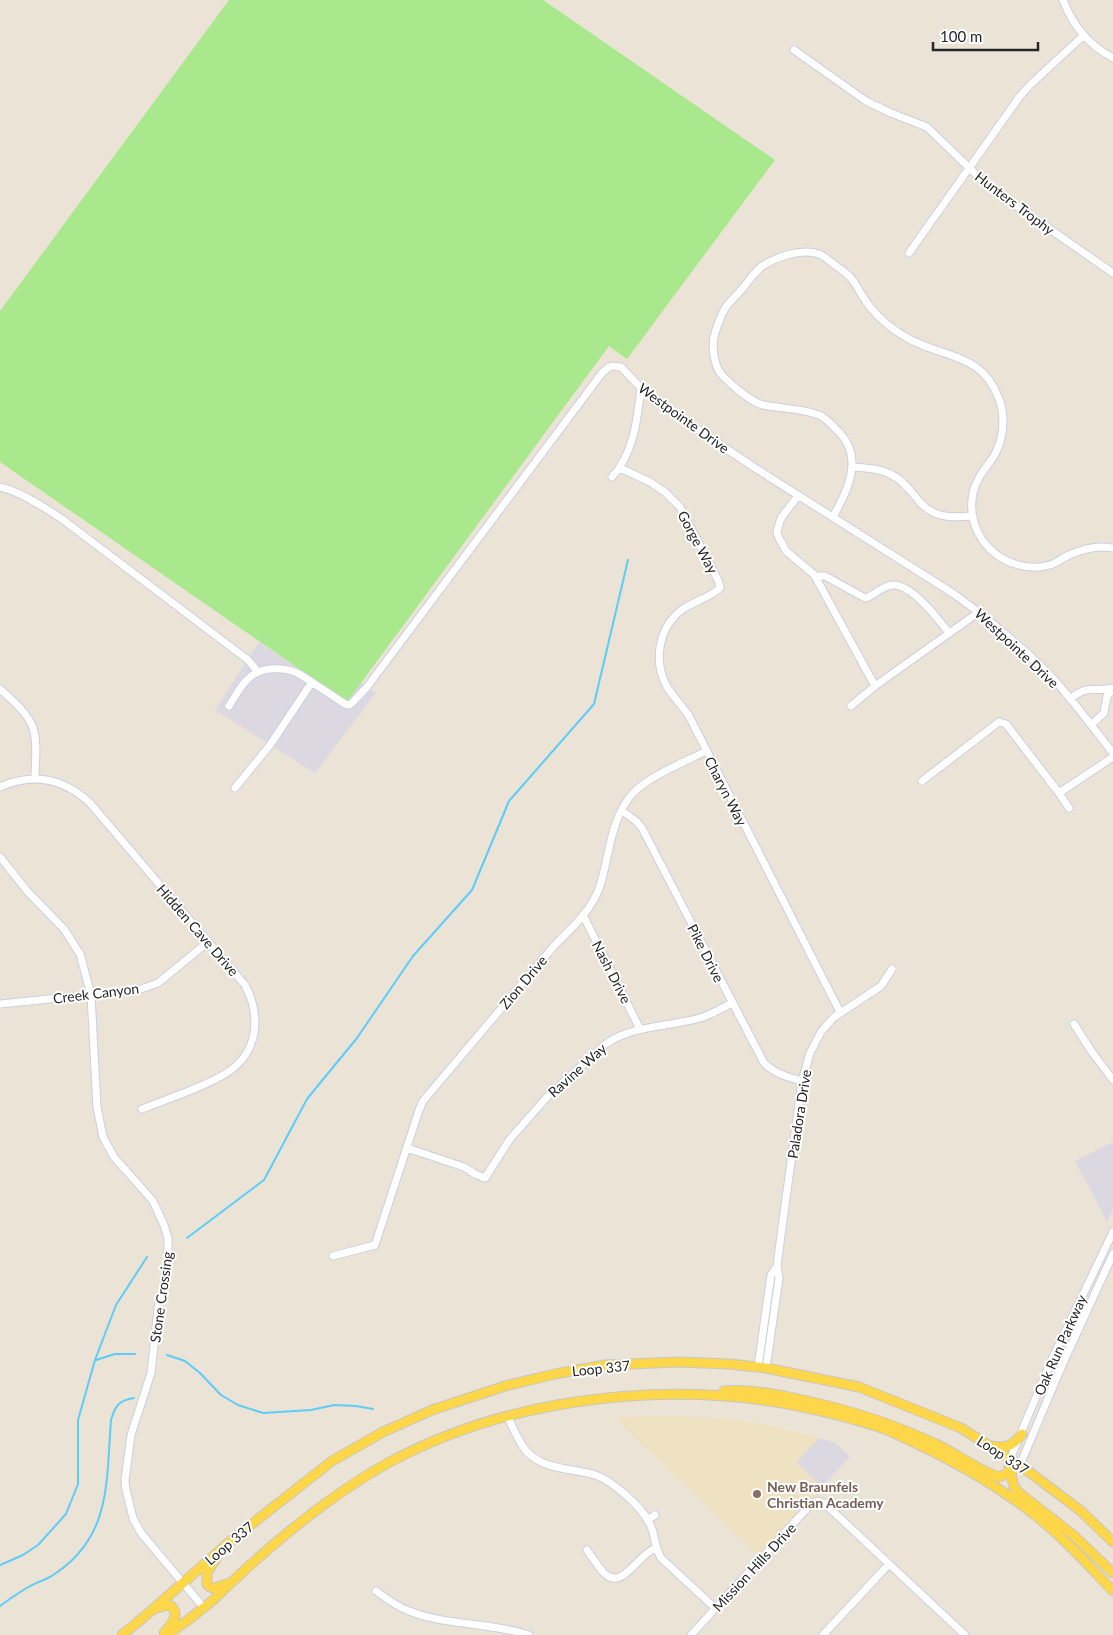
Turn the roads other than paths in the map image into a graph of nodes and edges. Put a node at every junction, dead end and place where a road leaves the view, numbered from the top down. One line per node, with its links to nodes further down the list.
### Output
1 (1063, 0): 2 (street)
2 (1083, 36): 4 (street); 5 (street)
3 (794, 50): 5 (street, Hunters Trophy)
4 (1113, 58)
5 (969, 168): 6 (street); 7 (street, Hunters Trophy)
6 (909, 253)
7 (1113, 273)
8 (641, 388): 10 (street); 13 (street, Westpointe Drive); 22 (street, Westpointe Drive)
9 (852, 467): 14 (street); 14 (street); 15 (street)
10 (620, 468): 11 (street); 18 (street, Gorge Way)
11 (612, 477)
12 (0, 488): 21 (street)
13 (798, 496): 15 (street, Westpointe Drive); 17 (street)
14 (972, 516): 16 (street)
15 (833, 517): 19 (street, Westpointe Drive)
16 (1113, 548)
17 (817, 577): 20 (street); 23 (street)
18 (720, 588): 32 (street, Charyn Way)
19 (979, 612): 20 (street); 27 (street, Westpointe Drive)
20 (949, 633): 23 (street)
21 (258, 672): 22 (street, Westpointe Drive); 29 (street)
22 (312, 682): 38 (street)
23 (875, 686): 30 (street)
24 (1113, 688): 26 (street); 28 (street)
25 (0, 689): 35 (street)
26 (1097, 690): 27 (street); 28 (street)
27 (1070, 699): 31 (street, Westpointe Drive)
28 (1106, 700): 31 (street)
29 (229, 706)
30 (851, 706)
31 (1091, 725): 33 (street, Westpointe Drive)
32 (706, 751): 41 (street, Zion Drive); 49 (street, Charyn Way)
33 (1113, 753)
34 (1113, 757): 39 (street)
35 (35, 778): 37 (street, Hidden Cave Drive); 44 (street, Hidden Cave Drive)
36 (922, 781): 39 (street)
37 (0, 786)
38 (235, 788)
39 (1059, 793): 40 (street)
40 (1069, 808)
41 (622, 811): 43 (street, Zion Drive); 47 (street, Pike Drive)
42 (0, 858): 46 (street, Stone Crossing)
43 (583, 915): 51 (street, Nash Drive); 55 (street, Zion Drive)
44 (208, 942): 46 (street, Creek Canyon); 54 (street, Hidden Cave Drive)
45 (892, 969): 49 (street, Paladora Drive)
46 (91, 995): 48 (street, Creek Canyon); 76 (street, Stone Crossing)
47 (732, 1003): 51 (street, Ravine Way); 53 (street, Pike Drive)
48 (0, 1004)
49 (840, 1012): 53 (street, Paladora Drive)
50 (1074, 1024): 52 (street)
51 (640, 1028): 55 (street, Ravine Way)
52 (1113, 1080)
53 (802, 1081): 59 (street, Paladora Drive)
54 (142, 1109)
55 (407, 1148): 58 (street, Zion Drive)
56 (1113, 1232): 62 (street, Oak Run Parkway)
57 (1113, 1254): 65 (street, Oak Run Parkway)
58 (333, 1256)
59 (762, 1368): 63 (main road, Loop 337); 69 (main road, Loop 337)
60 (704, 1394): 61 (main road); 66 (main road); 78 (main road)
61 (508, 1417): 68 (street); 75 (main road)
62 (1022, 1434): 63 (main road); 64 (street, Oak Run Parkway)
63 (988, 1445): 64 (main road, Loop 337)
64 (1010, 1459): 65 (main road, Loop 337); 66 (main road)
65 (1020, 1465): 66 (main road); 70 (main road, Loop 337)
66 (1010, 1473): 74 (main road)
67 (655, 1515): 68 (street)
68 (647, 1520): 71 (street)
69 (234, 1538): 75 (main road); 76 (main road, Loop 337)
70 (1113, 1542)
71 (656, 1548): 72 (street); 80 (street)
72 (587, 1550)
73 (889, 1564): 80 (street, Mission Hills Drive); 87 (street); 88 (street)
74 (1113, 1573)
75 (234, 1580): 79 (main road)
76 (183, 1583): 79 (street, Stone Crossing); 81 (main road, Loop 337)
77 (376, 1591): 85 (street)
78 (1113, 1591)
79 (204, 1608): 84 (main road)
80 (715, 1608): 86 (street, Mission Hills Drive)
81 (151, 1611): 82 (main road, Loop 337); 83 (main road)
82 (122, 1635)
83 (162, 1635)
84 (168, 1635)
85 (529, 1635)
86 (691, 1635)
87 (823, 1635)
88 (964, 1635)

